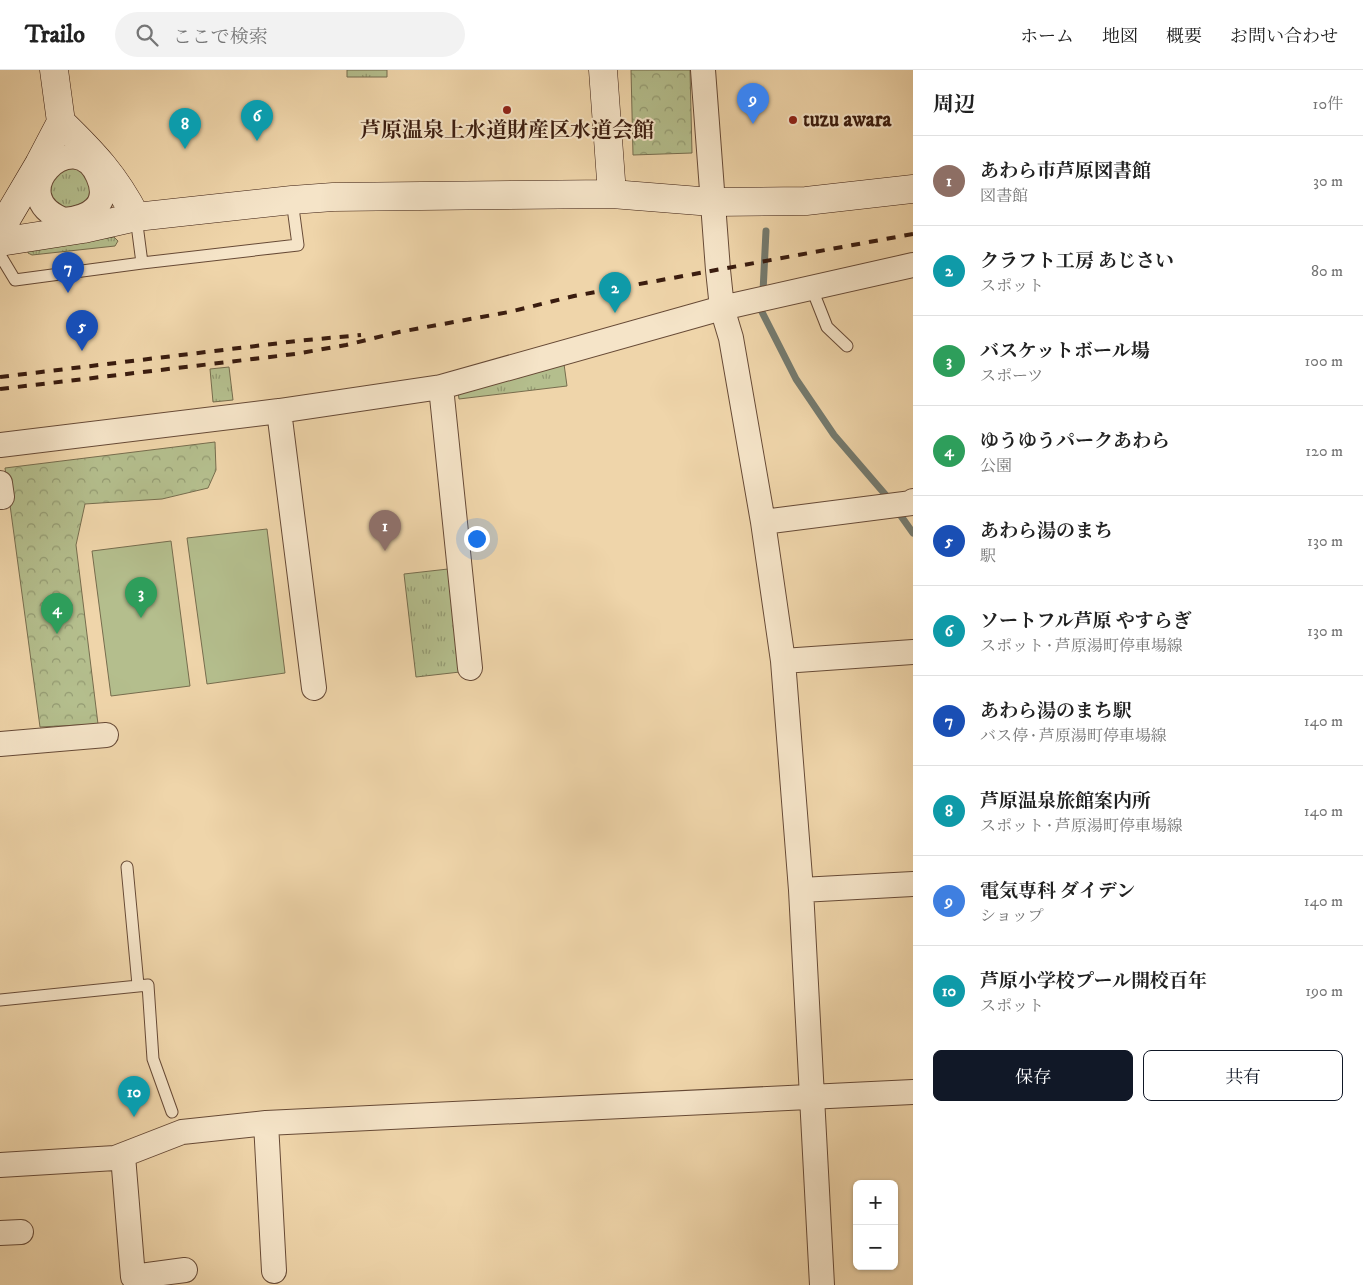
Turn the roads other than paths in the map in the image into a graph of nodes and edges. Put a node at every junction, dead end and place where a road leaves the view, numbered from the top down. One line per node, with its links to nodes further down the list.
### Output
1 (54, 70): 4 (street)
2 (603, 70): 8 (street)
3 (703, 70): 10 (street)
4 (61, 122): 5 (street); 6 (street)
5 (99, 168): 6 (street); 11 (street); 12 (street)
6 (37, 175): 12 (street); 13 (street)
7 (913, 188): 10 (street)
8 (612, 194): 9 (street); 10 (street)
9 (292, 200): 11 (street); 16 (lane)
10 (712, 202): 19 (street)
11 (136, 217): 12 (street); 16 (lane)
12 (76, 223): 14 (street)
13 (0, 230)
14 (0, 242)
15 (0, 255): 16 (lane)
16 (142, 263)
17 (913, 265): 18 (street)
18 (812, 289): 19 (street); 20 (lane)
19 (722, 308): 21 (street); 27 (street)
20 (847, 346)
21 (442, 387): 22 (street); 30 (street)
22 (279, 411): 23 (street); 31 (street)
23 (0, 445)
24 (0, 483): 25 (street)
25 (0, 497)
26 (912, 503): 27 (street)
27 (763, 522): 29 (street)
28 (913, 652): 29 (street)
29 (783, 661): 36 (street)
30 (470, 668)
31 (314, 688)
32 (106, 735): 33 (street)
33 (1, 738)
34 (127, 867): 37 (lane)
35 (913, 884): 36 (street)
36 (801, 890): 40 (street)
37 (138, 986): 38 (lane); 41 (lane)
38 (0, 1000)
39 (913, 1092): 40 (street)
40 (813, 1096): 42 (street); 47 (street)
41 (172, 1112)
42 (266, 1122): 43 (street); 46 (street)
43 (122, 1156): 44 (street); 45 (street)
44 (0, 1166)
45 (185, 1270)
46 (274, 1271)
47 (822, 1285)

